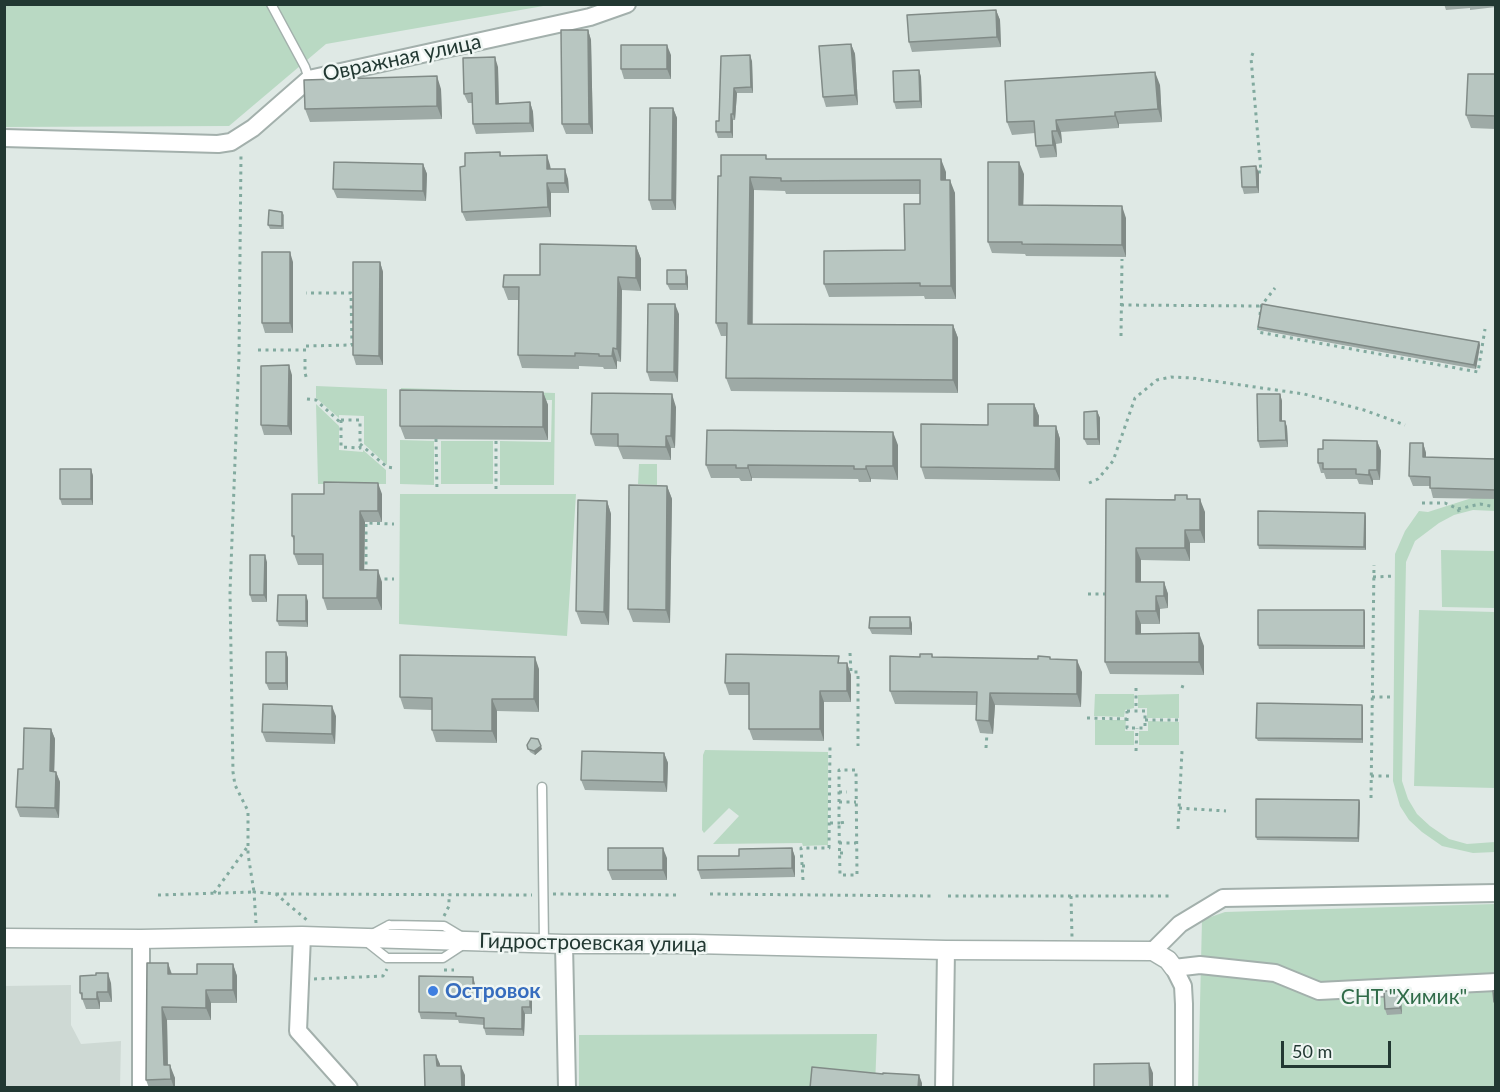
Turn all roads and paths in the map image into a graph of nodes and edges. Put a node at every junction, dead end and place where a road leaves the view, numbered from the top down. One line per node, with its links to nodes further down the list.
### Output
1 (271, 4): 5 (lane)
2 (627, 4): 3 (street, Овражная улица)
3 (603, 8): 5 (street, Овражная улица)
4 (1253, 53): 8 (path)
5 (309, 79): 7 (street, Овражная улица)
6 (4, 138): 7 (street, Овражная улица)
7 (240, 138): 74 (path)
8 (1252, 172)
9 (1122, 259): 12 (path)
10 (1275, 288): 13 (path)
11 (306, 293): 16 (path)
12 (1121, 305): 13 (path); 15 (path)
13 (1261, 306): 14 (path)
14 (1485, 329)
15 (1121, 336)
16 (258, 350)
17 (305, 359): 18 (path)
18 (307, 380)
19 (307, 399): 20 (path)
20 (341, 423): 24 (path); 24 (path)
21 (1405, 425): 26 (path)
22 (436, 439): 28 (path)
23 (496, 440): 27 (path)
24 (360, 444): 25 (path)
25 (394, 468)
26 (1089, 483)
27 (496, 489)
28 (437, 490)
29 (1422, 503): 31 (path)
30 (1496, 507): 31 (path)
31 (1458, 509): 32 (path)
32 (1461, 516)
33 (394, 524): 37 (path)
34 (1374, 565): 36 (path)
35 (1395, 576): 36 (path)
36 (1373, 577): 44 (path)
37 (365, 579)
38 (375, 579): 39 (path)
39 (394, 579)
40 (1088, 594): 41 (path)
41 (1107, 594)
42 (850, 653): 54 (path)
43 (1136, 688): 46 (path)
44 (1372, 697): 45 (path); 58 (path)
45 (1394, 697)
46 (1136, 711): 48 (path); 49 (path)
47 (1087, 718): 48 (path)
48 (1127, 719): 51 (path)
49 (1145, 720): 50 (path); 51 (path)
50 (1182, 720)
51 (1137, 728): 56 (path)
52 (987, 734): 55 (path)
53 (830, 746): 69 (path)
54 (858, 746)
55 (986, 748)
56 (1136, 751)
57 (1182, 751): 66 (path)
58 (1371, 776): 59 (path); 63 (path)
59 (1393, 776)
60 (542, 787): 103 (lane)
61 (839, 792): 62 (path); 64 (path); 65 (path)
62 (847, 792)
63 (1371, 798)
64 (839, 802): 65 (path); 70 (path)
65 (856, 802): 73 (path)
66 (1179, 808): 67 (path); 71 (path)
67 (1226, 811)
68 (847, 822): 70 (path)
69 (830, 823): 70 (path); 79 (path)
70 (839, 823): 72 (path)
71 (1178, 829)
72 (839, 843): 73 (path); 76 (path)
73 (856, 843): 76 (path)
74 (248, 845): 75 (path); 80 (path)
75 (242, 853): 80 (path); 85 (path)
76 (840, 853): 77 (path)
77 (848, 853)
78 (791, 856): 79 (path)
79 (801, 856): 81 (path)
80 (249, 860): 84 (path)
81 (802, 866): 82 (path); 83 (path)
82 (809, 866)
83 (802, 880)
84 (254, 892): 85 (path); 87 (path); 100 (path)
85 (214, 893): 91 (path)
86 (1496, 893): 107 (street)
87 (276, 894): 88 (path); 99 (path)
88 (449, 894): 92 (path); 98 (path)
89 (550, 894): 93 (path)
90 (710, 894): 94 (path)
91 (158, 895)
92 (537, 895)
93 (677, 895)
94 (935, 896)
95 (948, 896): 96 (path)
96 (1071, 896): 97 (path); 106 (path)
97 (1172, 896)
98 (449, 906)
99 (308, 931): 100 (street, Гидростроевская улица); 103 (street, Гидростроевская улица); 112 (street)
100 (257, 936): 102 (street, Гидростроевская улица)
101 (4, 938): 102 (street, Гидростроевская улица)
102 (141, 939): 114 (street)
103 (544, 943): 104 (street, Гидростроевская улица)
104 (564, 944): 105 (street, Гидростроевская улица); 116 (street)
105 (946, 950): 106 (street, Гидростроевская улица); 117 (street)
106 (1072, 951): 107 (street, Гидростроевская улица)
107 (1153, 951): 108 (street)
108 (1174, 968): 113 (street); 118 (street)
109 (388, 969): 112 (path)
110 (442, 970): 111 (path)
111 (454, 970)
112 (300, 980): 115 (street)
113 (1496, 982)
114 (141, 1088)
115 (349, 1088)
116 (567, 1088)
117 (944, 1088)
118 (1184, 1088)

